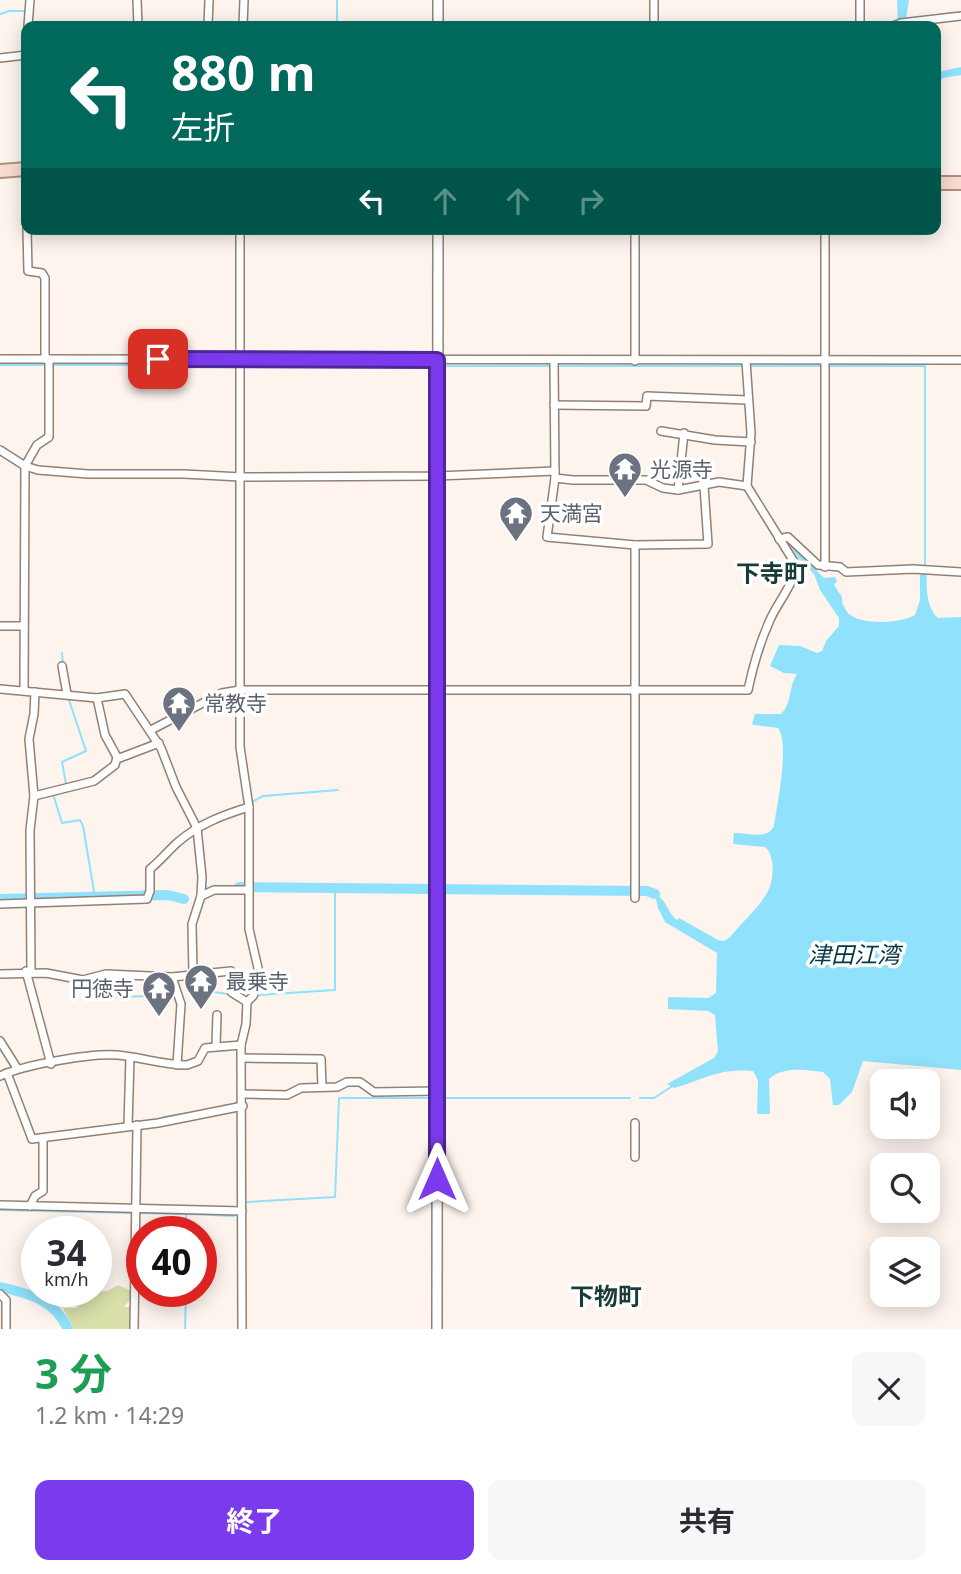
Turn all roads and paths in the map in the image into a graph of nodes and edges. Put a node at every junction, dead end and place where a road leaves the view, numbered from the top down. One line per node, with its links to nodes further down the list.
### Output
1 (30, 0): 9 (street)
2 (137, 0): 10 (street)
3 (209, 0): 11 (street)
4 (244, 0): 12 (street)
5 (438, 0): 13 (street)
6 (654, 0): 14 (street)
7 (860, 0): 15 (street)
8 (961, 16): 16 (street)
9 (28, 21)
10 (138, 21)
11 (208, 21)
12 (243, 21)
13 (438, 21)
14 (654, 21)
15 (860, 21)
16 (918, 21)
17 (21, 56): 18 (street)
18 (0, 58)
19 (21, 169): 20 (main road)
20 (0, 171)
21 (941, 183): 22 (main road)
22 (961, 183)
23 (27, 235): 31 (street)
24 (240, 235): 32 (street)
25 (438, 235): 33 (street)
26 (635, 235): 29 (street)
27 (825, 235): 34 (street)
28 (0, 359): 31 (street)
29 (635, 360): 35 (street); 36 (street)
30 (961, 360): 34 (street)
31 (48, 362): 32 (street); 43 (street)
32 (240, 363): 33 (street); 46 (street)
33 (437, 364): 35 (street); 45 (street)
34 (824, 364): 36 (street); 52 (street)
35 (554, 365): 38 (street)
36 (746, 365): 37 (street)
37 (747, 400): 38 (street); 41 (street)
38 (554, 405): 44 (street)
39 (661, 431): 40 (street)
40 (684, 433): 41 (street); 49 (street)
41 (751, 442): 48 (street)
42 (0, 450): 43 (street)
43 (25, 466): 46 (street); 55 (street)
44 (555, 474): 45 (street); 49 (street); 51 (street)
45 (437, 476): 46 (street); 59 (street)
46 (242, 477): 58 (street)
47 (704, 486): 48 (street); 49 (street); 51 (street)
48 (747, 486): 50 (street)
49 (678, 491)
50 (779, 539): 52 (street); 61 (street)
51 (635, 545): 61 (street)
52 (825, 567): 53 (street)
53 (961, 572)
54 (0, 626): 55 (street)
55 (24, 626): 60 (street)
56 (62, 666): 63 (street)
57 (0, 689): 60 (street)
58 (240, 690): 59 (street); 65 (street); 69 (street)
59 (437, 690): 61 (street); 92 (street)
60 (24, 691): 62 (street)
61 (635, 691): 73 (street)
62 (35, 692): 63 (street); 68 (street)
63 (67, 694): 64 (street)
64 (97, 698): 65 (street); 67 (street)
65 (150, 730): 66 (street)
66 (159, 743): 67 (street); 70 (street)
67 (117, 759): 68 (street)
68 (34, 796): 74 (street)
69 (249, 807): 70 (street); 71 (street)
70 (197, 828): 72 (street); 74 (street)
71 (248, 888): 72 (street); 80 (street)
72 (201, 895): 78 (street)
73 (635, 898)
74 (30, 900): 75 (street); 76 (street)
75 (0, 904)
76 (28, 972): 77 (street); 79 (street); 87 (street)
77 (0, 974)
78 (193, 974): 79 (street); 80 (street)
79 (172, 977): 88 (street)
80 (247, 1002): 84 (street)
81 (216, 1015): 83 (street)
82 (0, 1041): 89 (street)
83 (216, 1045): 84 (street); 88 (street)
84 (241, 1045): 86 (street)
85 (130, 1058): 87 (street); 88 (street); 96 (street)
86 (242, 1058): 91 (street); 93 (street)
87 (51, 1064): 89 (street)
88 (177, 1065)
89 (17, 1068): 90 (street)
90 (3, 1075): 97 (street)
91 (322, 1087): 92 (street); 93 (street)
92 (437, 1091): 107 (street)
93 (243, 1094): 94 (street)
94 (243, 1106): 96 (street); 102 (street)
95 (635, 1123): 98 (street)
96 (132, 1126): 97 (street); 101 (street)
97 (43, 1139): 100 (street)
98 (635, 1157)
99 (0, 1205): 100 (street)
100 (30, 1206): 101 (street)
101 (136, 1208): 102 (street); 105 (street)
102 (242, 1211): 106 (street)
103 (0, 1294): 104 (street)
104 (6, 1329)
105 (134, 1329)
106 (242, 1329)
107 (437, 1329)

